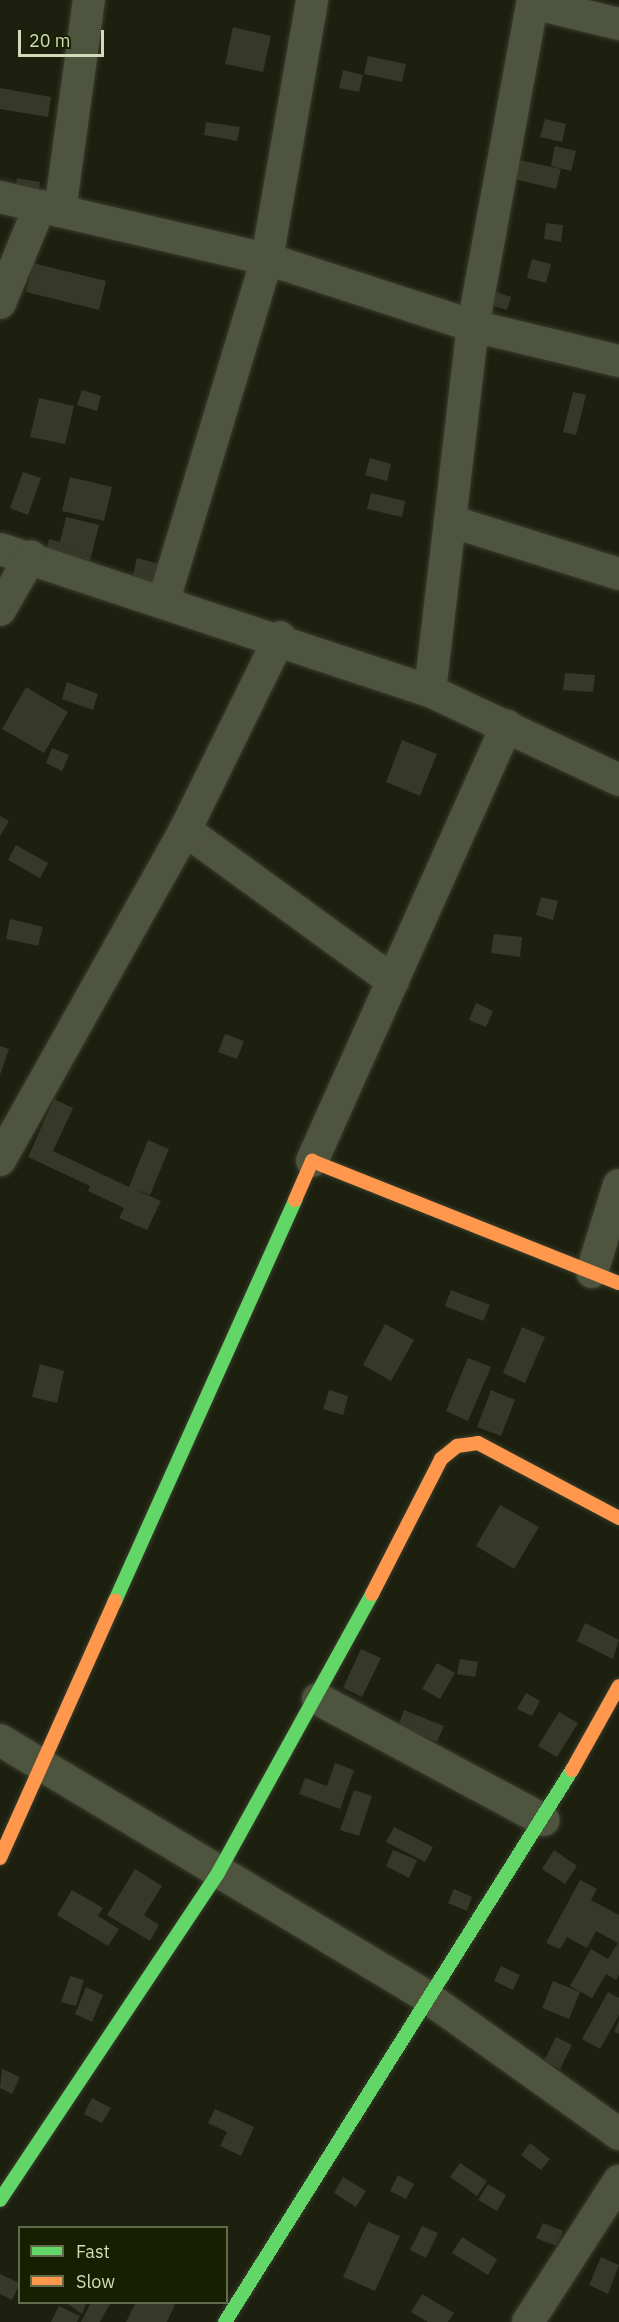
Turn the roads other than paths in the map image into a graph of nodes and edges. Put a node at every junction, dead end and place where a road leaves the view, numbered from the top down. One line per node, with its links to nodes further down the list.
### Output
1 (89, 0): 6 (street)
2 (312, 0): 7 (street)
3 (533, 2): 4 (street); 9 (street)
4 (619, 24)
5 (0, 197): 6 (street)
6 (50, 208): 7 (street); 8 (street)
7 (267, 259): 9 (street); 15 (street)
8 (0, 303)
9 (473, 326): 10 (street); 11 (street)
10 (619, 361)
11 (450, 521): 14 (street); 18 (street)
12 (0, 549): 13 (street)
13 (31, 556): 15 (street); 16 (street)
14 (619, 574)
15 (164, 600): 17 (street)
16 (0, 610)
17 (280, 637): 18 (street); 21 (street)
18 (430, 691): 19 (street)
19 (507, 726): 20 (street); 22 (street)
20 (619, 780)
21 (185, 830): 22 (street); 23 (street)
22 (393, 981): 24 (street)
23 (2, 1153)
24 (312, 1161): 26 (street); 31 (street)
25 (619, 1185): 26 (street)
26 (605, 1278)
27 (619, 1518): 29 (street)
28 (619, 1686): 32 (street)
29 (318, 1699): 32 (street); 34 (street)
30 (0, 1740): 31 (street)
31 (40, 1768): 33 (street); 34 (street)
32 (544, 1820): 35 (street)
33 (0, 1858)
34 (218, 1873): 35 (street); 38 (street)
35 (427, 1997): 36 (street); 39 (street)
36 (619, 2134)
37 (619, 2181): 40 (street)
38 (0, 2200)
39 (225, 2322)
40 (528, 2322)

